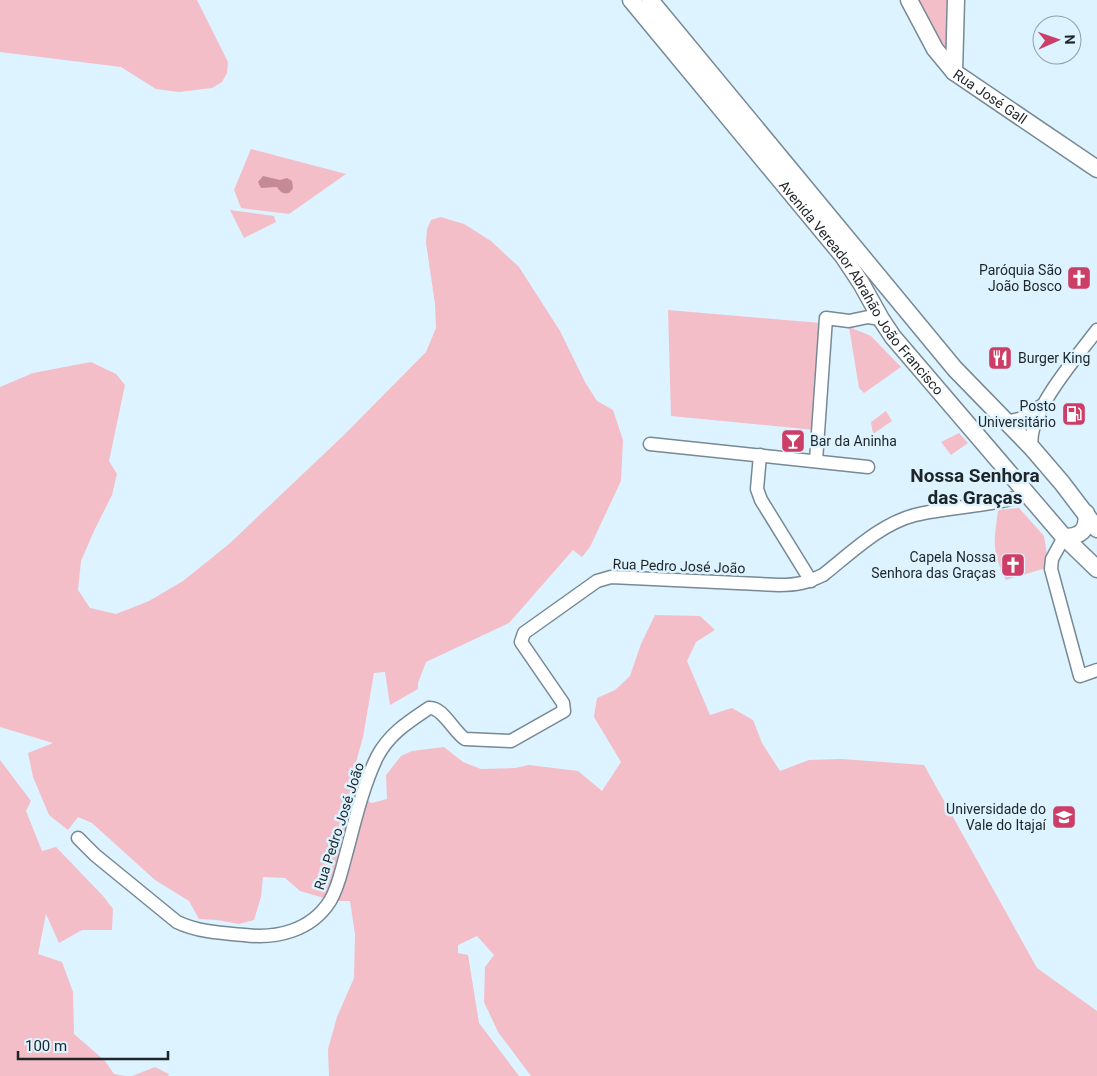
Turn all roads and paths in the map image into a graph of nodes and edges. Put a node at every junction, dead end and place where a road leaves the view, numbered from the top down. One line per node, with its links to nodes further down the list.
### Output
1 (631, 0): 7 (main road, Avenida Vereador Abrahão João Francisco)
2 (650, 0): 8 (main road, Avenida Vereador Abrahão João Francisco)
3 (909, 0): 5 (main road, Rua José Gall)
4 (956, 0): 5 (main road)
5 (954, 72): 6 (main road, Rua José Gall)
6 (1097, 169)
7 (881, 319): 8 (main road); 15 (street); 17 (main road, Avenida Vereador Abrahão João Francisco)
8 (914, 319): 11 (main road, Avenida Vereador Abrahão João Francisco)
9 (1097, 330): 10 (street)
10 (1042, 404): 11 (street); 13 (street)
11 (1006, 422): 13 (main road, Avenida Vereador Abrahão João Francisco)
12 (650, 444): 14 (street)
13 (1032, 448): 18 (main road, Avenida Vereador Abrahão João Francisco)
14 (760, 455): 15 (street); 22 (street)
15 (816, 461): 16 (street)
16 (868, 467)
17 (1027, 494): 20 (main road, Avenida Vereador Abrahão João Francisco); 22 (street, Rua Pedro José João)
18 (1092, 512): 19 (main road, Avenida Vereador Abrahão João Francisco); 20 (main road)
19 (1097, 529)
20 (1064, 537): 21 (main road, Avenida Vereador Abrahão João Francisco); 23 (street)
21 (1097, 570)
22 (811, 582): 24 (street, Rua Pedro José João)
23 (1097, 670)
24 (78, 838)

